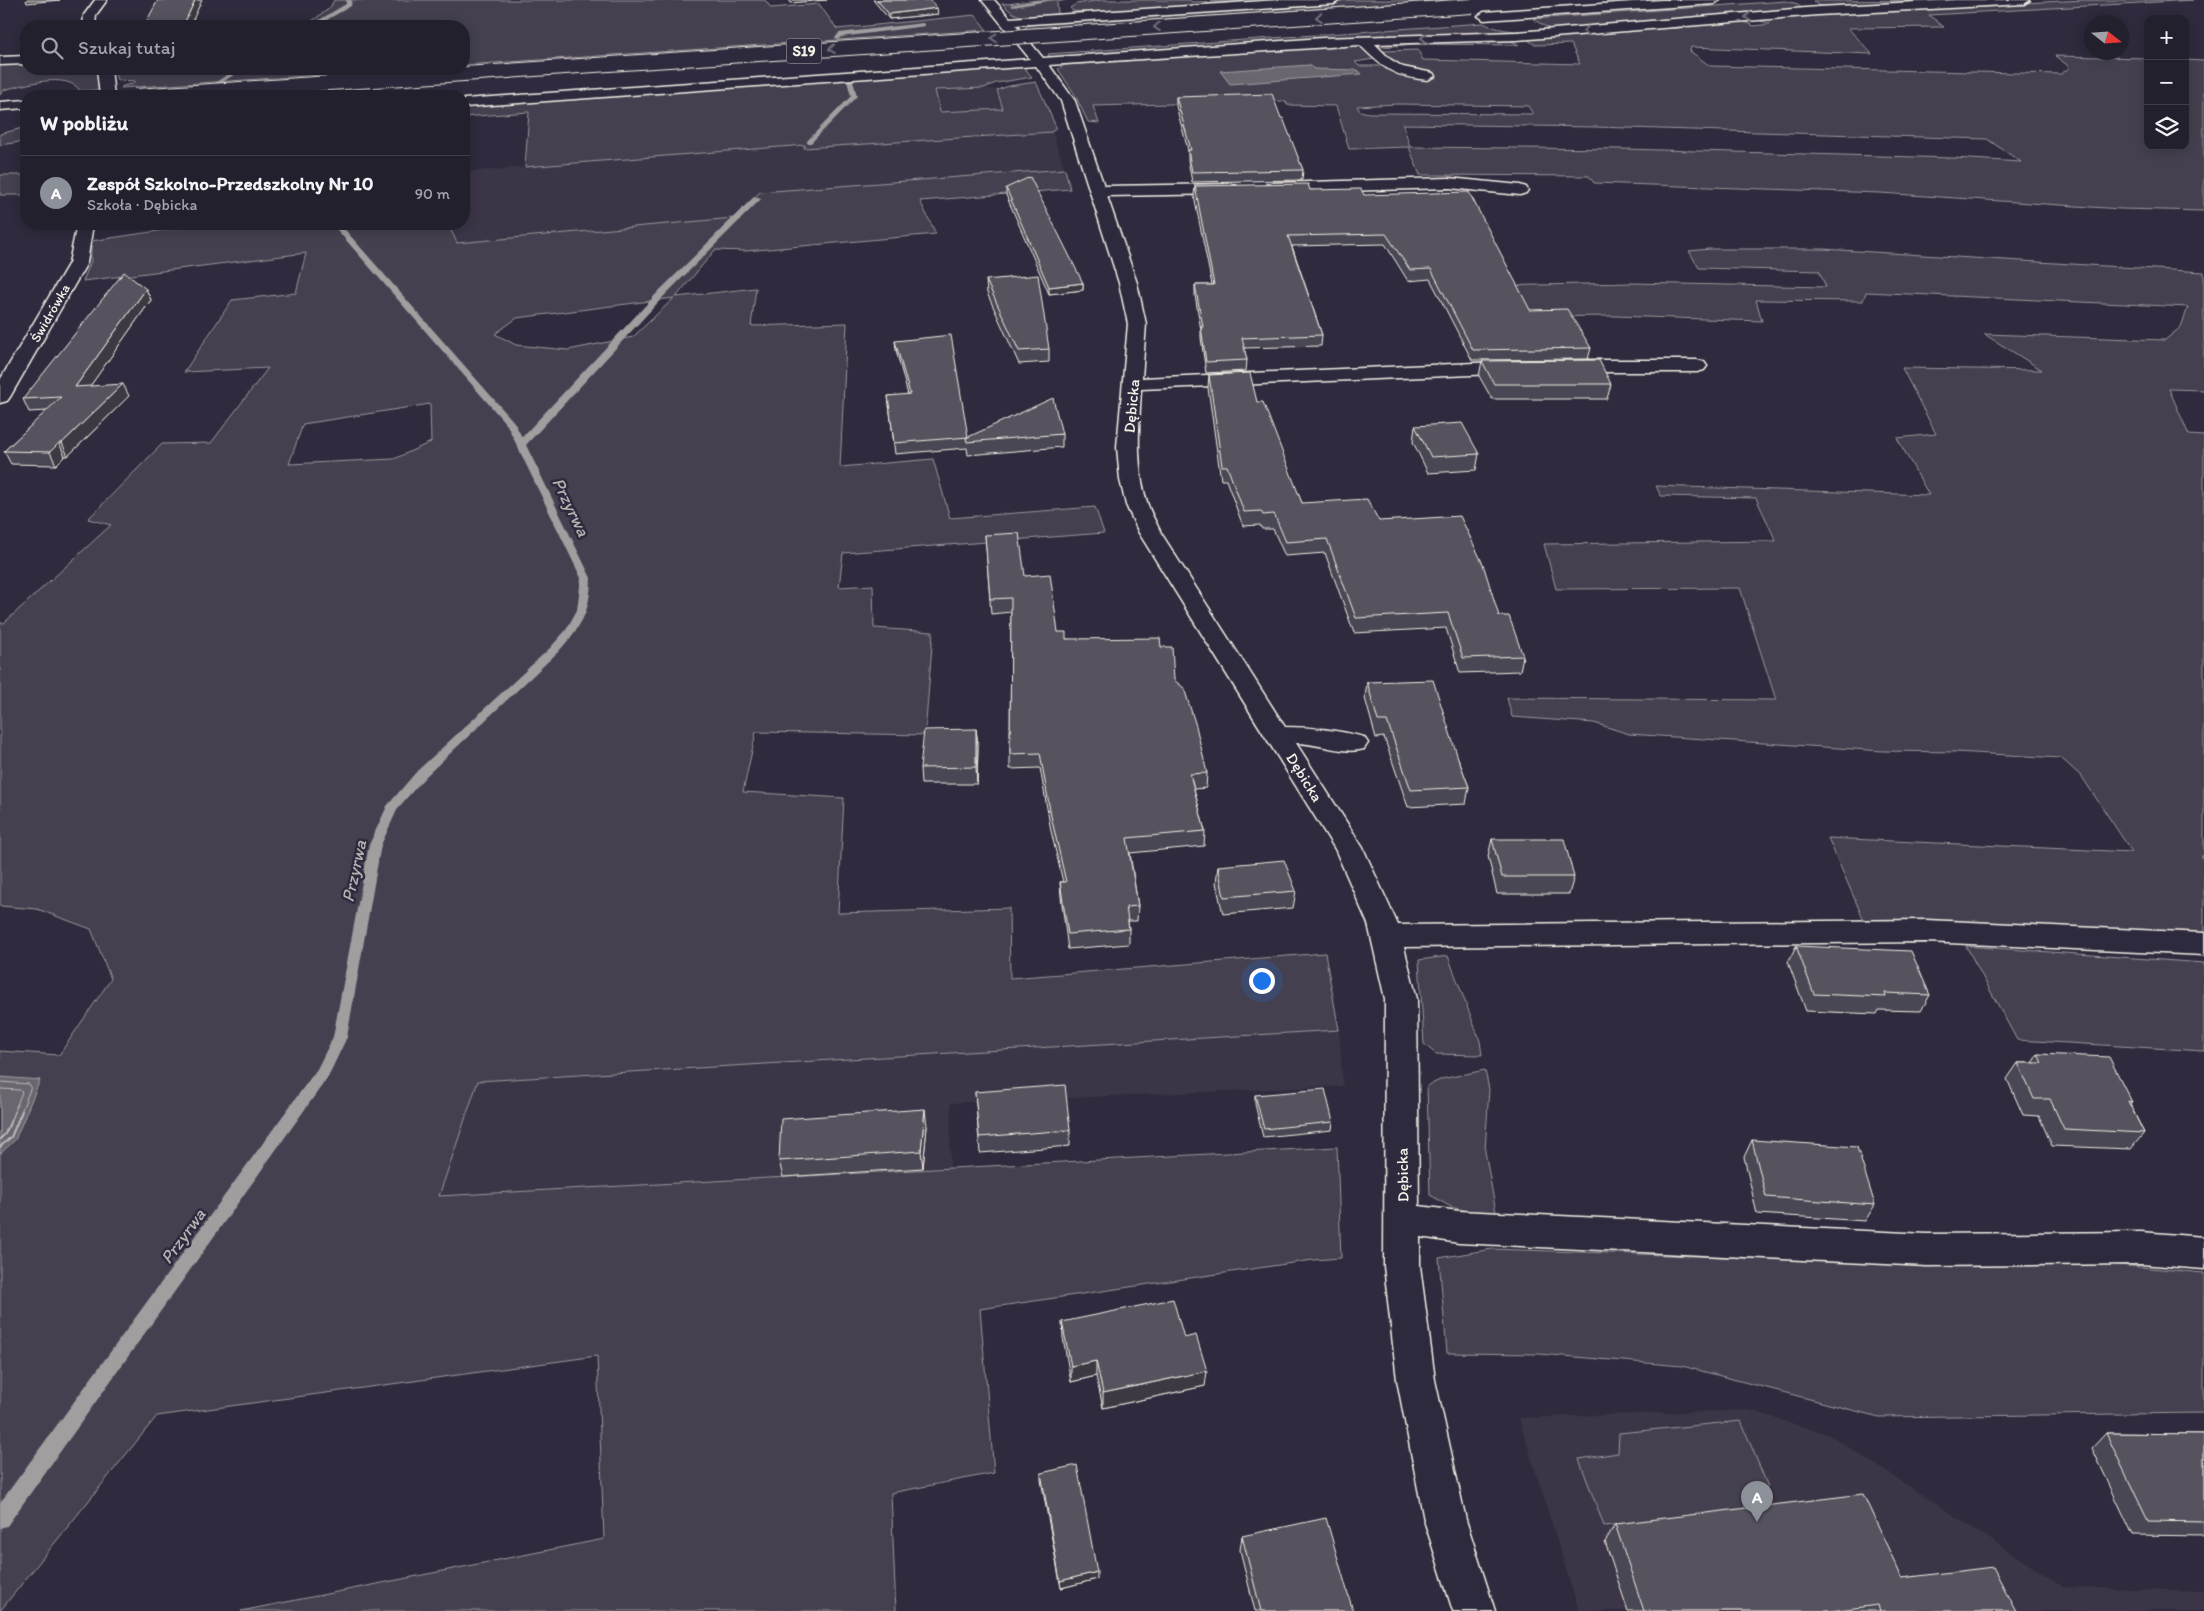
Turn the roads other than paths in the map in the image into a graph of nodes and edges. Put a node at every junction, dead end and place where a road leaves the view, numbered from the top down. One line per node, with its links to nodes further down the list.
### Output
1 (101, 0): 9 (main road)
2 (988, 0): 10 (main road, Dębicka)
3 (1334, 0): 10 (main road)
4 (1564, 0): 15 (main road, S19, one-way to 15, bridge)
5 (1714, 0): 21 (main road, S19)
6 (1798, 0): 8 (main road)
7 (2024, 0): 8 (main road)
8 (1818, 11): 11 (main road, one-way to 11)
9 (90, 20)
10 (1007, 22): 14 (main road, Dębicka)
11 (1363, 40): 14 (main road); 18 (main road)
12 (20, 60): 13 (main road)
13 (0, 61)
14 (1041, 64): 22 (main road); 30 (main road, Dębicka)
15 (470, 74)
16 (105, 75): 19 (main road)
17 (448, 75): 20 (main road, S19, one-way to 20, bridge)
18 (1428, 76)
19 (106, 90)
20 (225, 90)
21 (399, 90)
22 (470, 103)
23 (20, 104): 24 (main road)
24 (0, 106)
25 (20, 116): 26 (main road)
26 (0, 117)
27 (1242, 188): 30 (main road)
28 (1261, 188): 29 (main road)
29 (1520, 190)
30 (1098, 191): 33 (main road, Dębicka)
31 (84, 230): 34 (main road, Świdrówka)
32 (1697, 366): 33 (main road)
33 (1134, 384): 35 (main road, Dębicka)
34 (0, 398)
35 (1278, 735): 36 (main road); 37 (main road, Dębicka)
36 (1355, 744)
37 (1386, 936): 38 (main road); 39 (main road, Dębicka)
38 (2204, 944)
39 (1403, 1219): 40 (main road); 41 (main road, Dębicka)
40 (2204, 1253)
41 (1474, 1611)

